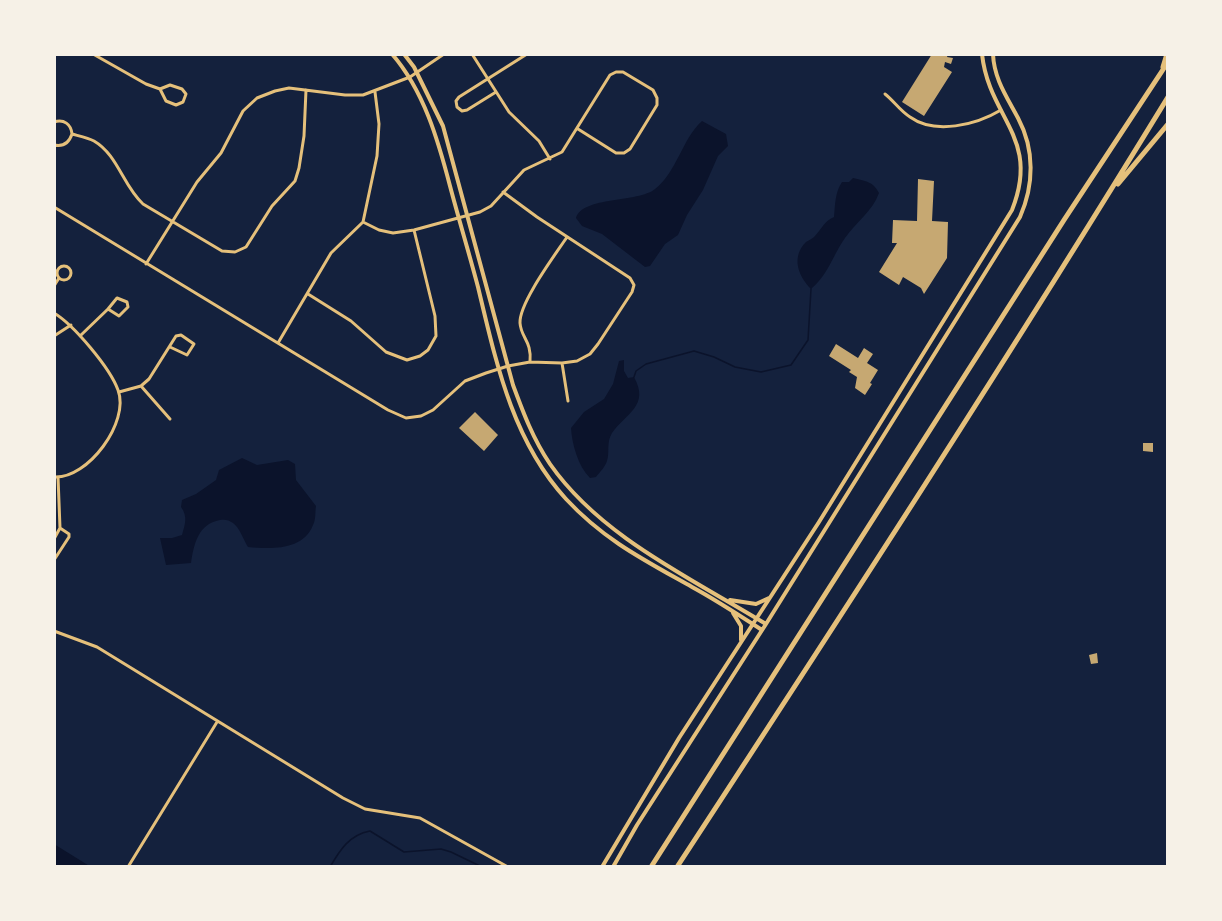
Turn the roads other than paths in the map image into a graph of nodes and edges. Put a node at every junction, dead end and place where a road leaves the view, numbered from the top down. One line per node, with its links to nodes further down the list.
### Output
1 (392, 54): 13 (street)
2 (404, 54): 11 (street)
3 (444, 54): 11 (street)
4 (472, 54): 14 (street)
5 (527, 54): 14 (street)
6 (982, 54): 21 (street)
7 (993, 54): 65 (street)
8 (1167, 54): 12 (highway)
9 (95, 55): 15 (street)
10 (1168, 63): 12 (highway)
11 (417, 72): 13 (street); 31 (street)
12 (1160, 76): 74 (highway)
13 (410, 77): 17 (street); 32 (street)
14 (487, 78): 18 (street); 18 (street)
15 (160, 89): 15 (street)
16 (306, 90): 17 (street); 33 (street); 33 (street)
17 (375, 92): 34 (street)
18 (496, 92): 27 (street)
19 (885, 94): 21 (street)
20 (1168, 98): 29 (highway)
21 (1001, 110): 60 (street)
22 (54, 122): 25 (street)
23 (1168, 124): 29 (highway)
24 (578, 129): 24 (street); 27 (street)
25 (72, 134): 26 (street); 33 (street)
26 (54, 145)
27 (550, 159): 28 (street)
28 (503, 192): 31 (street); 36 (street)
29 (1106, 199): 75 (highway)
30 (54, 207): 37 (street)
31 (468, 215): 32 (street); 50 (street)
32 (459, 218): 35 (street); 51 (street)
33 (172, 221): 37 (street)
34 (363, 222): 35 (street); 40 (street)
35 (414, 231): 40 (street)
36 (567, 237): 48 (street); 49 (street)
37 (147, 264): 46 (street)
38 (59, 278): 38 (street); 39 (street)
39 (54, 286)
40 (308, 294): 46 (street)
41 (108, 309): 41 (street); 45 (street)
42 (54, 313): 43 (street)
43 (71, 325): 44 (street); 45 (street)
44 (54, 336)
45 (81, 336): 53 (street)
46 (278, 343): 51 (street)
47 (170, 347): 47 (street); 52 (street)
48 (530, 362): 49 (street); 50 (street)
49 (562, 363): 54 (street)
50 (508, 366): 51 (street); 61 (street)
51 (498, 369): 62 (street)
52 (141, 386): 53 (street); 55 (street)
53 (119, 392): 56 (street)
54 (568, 401)
55 (170, 419)
56 (56, 477): 57 (street)
57 (60, 528): 58 (street); 59 (street)
58 (54, 539)
59 (54, 560)
60 (770, 597): 61 (street); 63 (street)
61 (725, 599): 63 (street)
62 (731, 610): 64 (street); 68 (street)
63 (757, 618): 64 (street); 65 (street)
64 (753, 624): 66 (street); 68 (street)
65 (766, 624): 66 (street)
66 (762, 630): 73 (street)
67 (54, 631): 69 (street)
68 (741, 643): 72 (street)
69 (217, 722): 70 (street); 71 (street)
70 (128, 867)
71 (508, 867)
72 (602, 867)
73 (613, 867)
74 (651, 867)
75 (676, 867)

